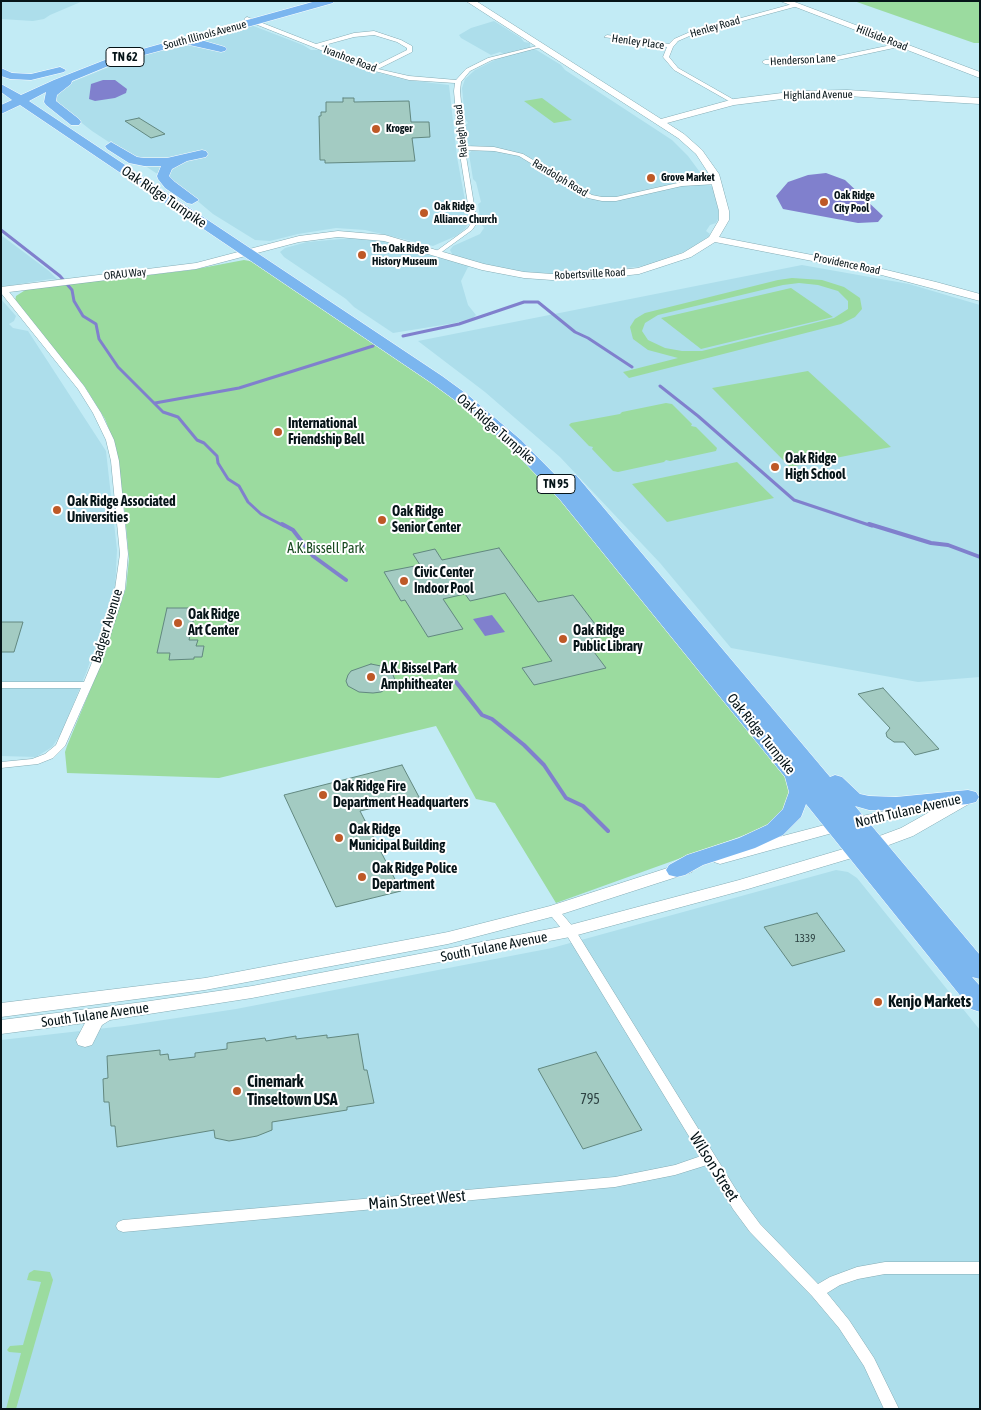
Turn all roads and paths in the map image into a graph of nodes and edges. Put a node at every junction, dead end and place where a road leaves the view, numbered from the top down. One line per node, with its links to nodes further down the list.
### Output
1 (313, 1): 6 (highway, TN 62)
2 (329, 1): 6 (highway, South Illinois Avenue / TN 62)
3 (470, 1): 11 (street)
4 (784, 1): 5 (street, Hillside Road)
5 (796, 5): 9 (street, Hillside Road); 12 (street, Henley Road)
6 (251, 20): 7 (highway, South Illinois Avenue / TN 62); 10 (street, Ivanhoe Road); 14 (highway, TN 62)
7 (208, 34): 13 (highway, South Illinois Avenue / TN 62); 13 (highway)
8 (607, 37): 12 (street, Henley Place)
9 (900, 45): 15 (street, Henderson Lane); 19 (street, Hillside Road)
10 (316, 46): 17 (street, Ivanhoe Road); 17 (street)
11 (540, 46): 21 (street); 27 (street)
12 (670, 46): 24 (street)
13 (123, 57): 16 (highway, South Illinois Avenue / TN 62)
14 (89, 62): 18 (highway); 22 (highway, TN 62)
15 (764, 62)
16 (102, 64): 22 (highway, South Illinois Avenue / TN 62); 28 (highway)
17 (373, 69): 21 (street, Ivanhoe Road)
18 (1, 71)
19 (980, 75)
20 (1, 77): 22 (highway, Oak Ridge Turnpike / TN 95)
21 (458, 82): 29 (street, Raleigh Road)
22 (11, 95): 25 (highway, South Illinois Avenue / TN 62); 28 (highway, Oak Ridge Turnpike / TN 95)
23 (980, 101): 24 (street, Highland Avenue)
24 (734, 102): 27 (street, Highland Avenue)
25 (1, 110)
26 (1, 117): 28 (highway)
27 (660, 122): 30 (street)
28 (81, 136): 31 (highway, Oak Ridge Turnpike / TN 95); 31 (highway); 33 (highway, Oak Ridge Turnpike / TN 95)
29 (462, 148): 30 (street, Randolph Road); 34 (street, Raleigh Road)
30 (716, 182): 32 (street)
31 (208, 215): 33 (highway, Oak Ridge Turnpike / TN 95)
32 (713, 239): 34 (street, Robertsville Road); 36 (street, Providence Road)
33 (254, 251): 34 (street, Robertsville Road); 35 (street, ORAU Way); 37 (highway, Oak Ridge Turnpike / TN 95); 41 (highway, Oak Ridge Turnpike / TN 95)
34 (437, 253)
35 (2, 290): 39 (street, Badger Avenue)
36 (980, 298)
37 (729, 669): 42 (highway); 43 (highway, Oak Ridge Turnpike / TN 95)
38 (1, 685): 39 (street)
39 (88, 685): 40 (street, Badger Avenue)
40 (1, 765)
41 (795, 776): 44 (highway, Oak Ridge Turnpike / TN 95); 47 (highway)
42 (974, 796): 43 (street, North Tulane Avenue); 45 (street, South Tulane Avenue)
43 (856, 822): 44 (street, North Tulane Avenue); 45 (highway, Oak Ridge Turnpike / TN 95)
44 (836, 827): 46 (highway, Oak Ridge Turnpike / TN 95); 47 (street, South Tulane Avenue)
45 (875, 844): 46 (street, South Tulane Avenue); 51 (highway, Oak Ridge Turnpike / TN 95)
46 (856, 851): 49 (street, South Tulane Avenue); 52 (highway, Oak Ridge Turnpike / TN 95)
47 (677, 870): 48 (street, South Tulane Avenue)
48 (553, 911): 49 (street, Wilson Street); 50 (street, South Tulane Avenue)
49 (570, 931): 50 (street, South Tulane Avenue); 55 (street, Wilson Street)
50 (319, 972): 53 (street, South Tulane Avenue); 54 (street, South Tulane Avenue)
51 (980, 972)
52 (980, 1003)
53 (1, 1010)
54 (1, 1027)
55 (709, 1159): 56 (street, Main Street West); 58 (street, Wilson Street)
56 (123, 1226)
57 (980, 1268): 58 (street)
58 (817, 1292): 59 (street, Wilson Street)
59 (892, 1409)

